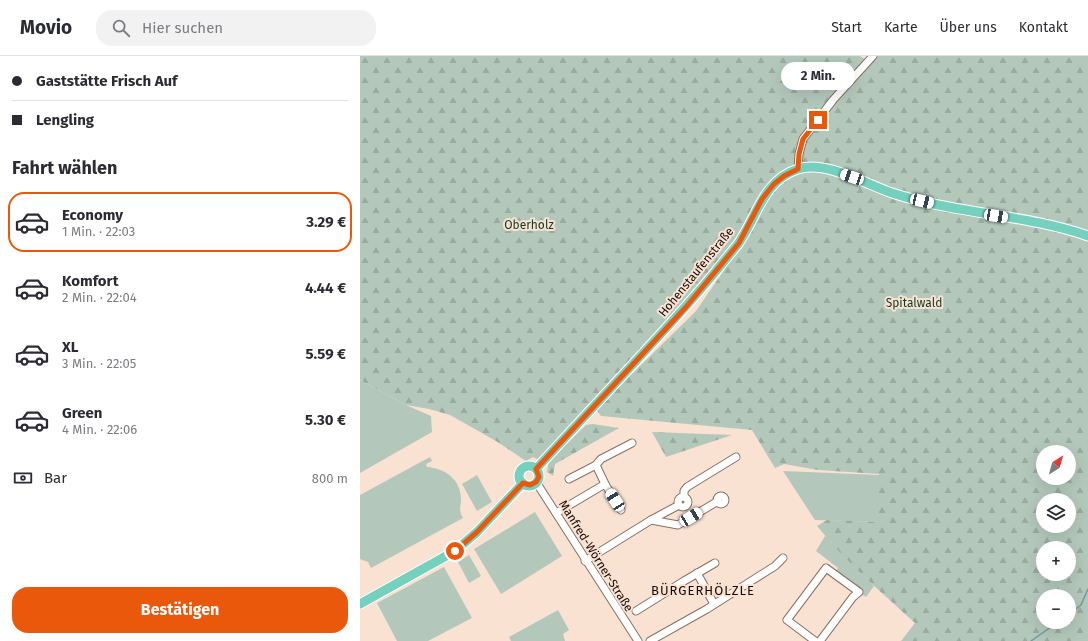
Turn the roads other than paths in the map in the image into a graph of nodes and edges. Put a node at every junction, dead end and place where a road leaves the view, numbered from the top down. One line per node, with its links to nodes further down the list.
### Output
1 (873, 56): 2 (street)
2 (798, 169): 3 (main road, Hohenstaufenstraße); 7 (main road, Hohenstaufenstraße)
3 (1088, 236)
4 (632, 444): 6 (street)
5 (736, 457): 15 (street)
6 (596, 465): 8 (street); 11 (street)
7 (536, 469): 9 (main road); 10 (main road)
8 (569, 479)
9 (536, 482): 10 (main road); 14 (street, Manfred-Wörner-Straße)
10 (523, 483): 20 (main road)
11 (605, 484): 13 (street); 14 (street)
12 (718, 501): 15 (street)
13 (622, 510)
14 (556, 513): 17 (street, Manfred-Wörner-Straße)
15 (651, 520): 17 (street)
16 (784, 558): 21 (street)
17 (585, 561): 23 (street, Manfred-Wörner-Straße)
18 (715, 563): 19 (street)
19 (697, 573): 21 (street); 22 (street)
20 (360, 604)
21 (714, 604): 24 (street)
22 (636, 611)
23 (638, 641)
24 (650, 641)
25 (815, 641): 26 (street)
26 (820, 641)

